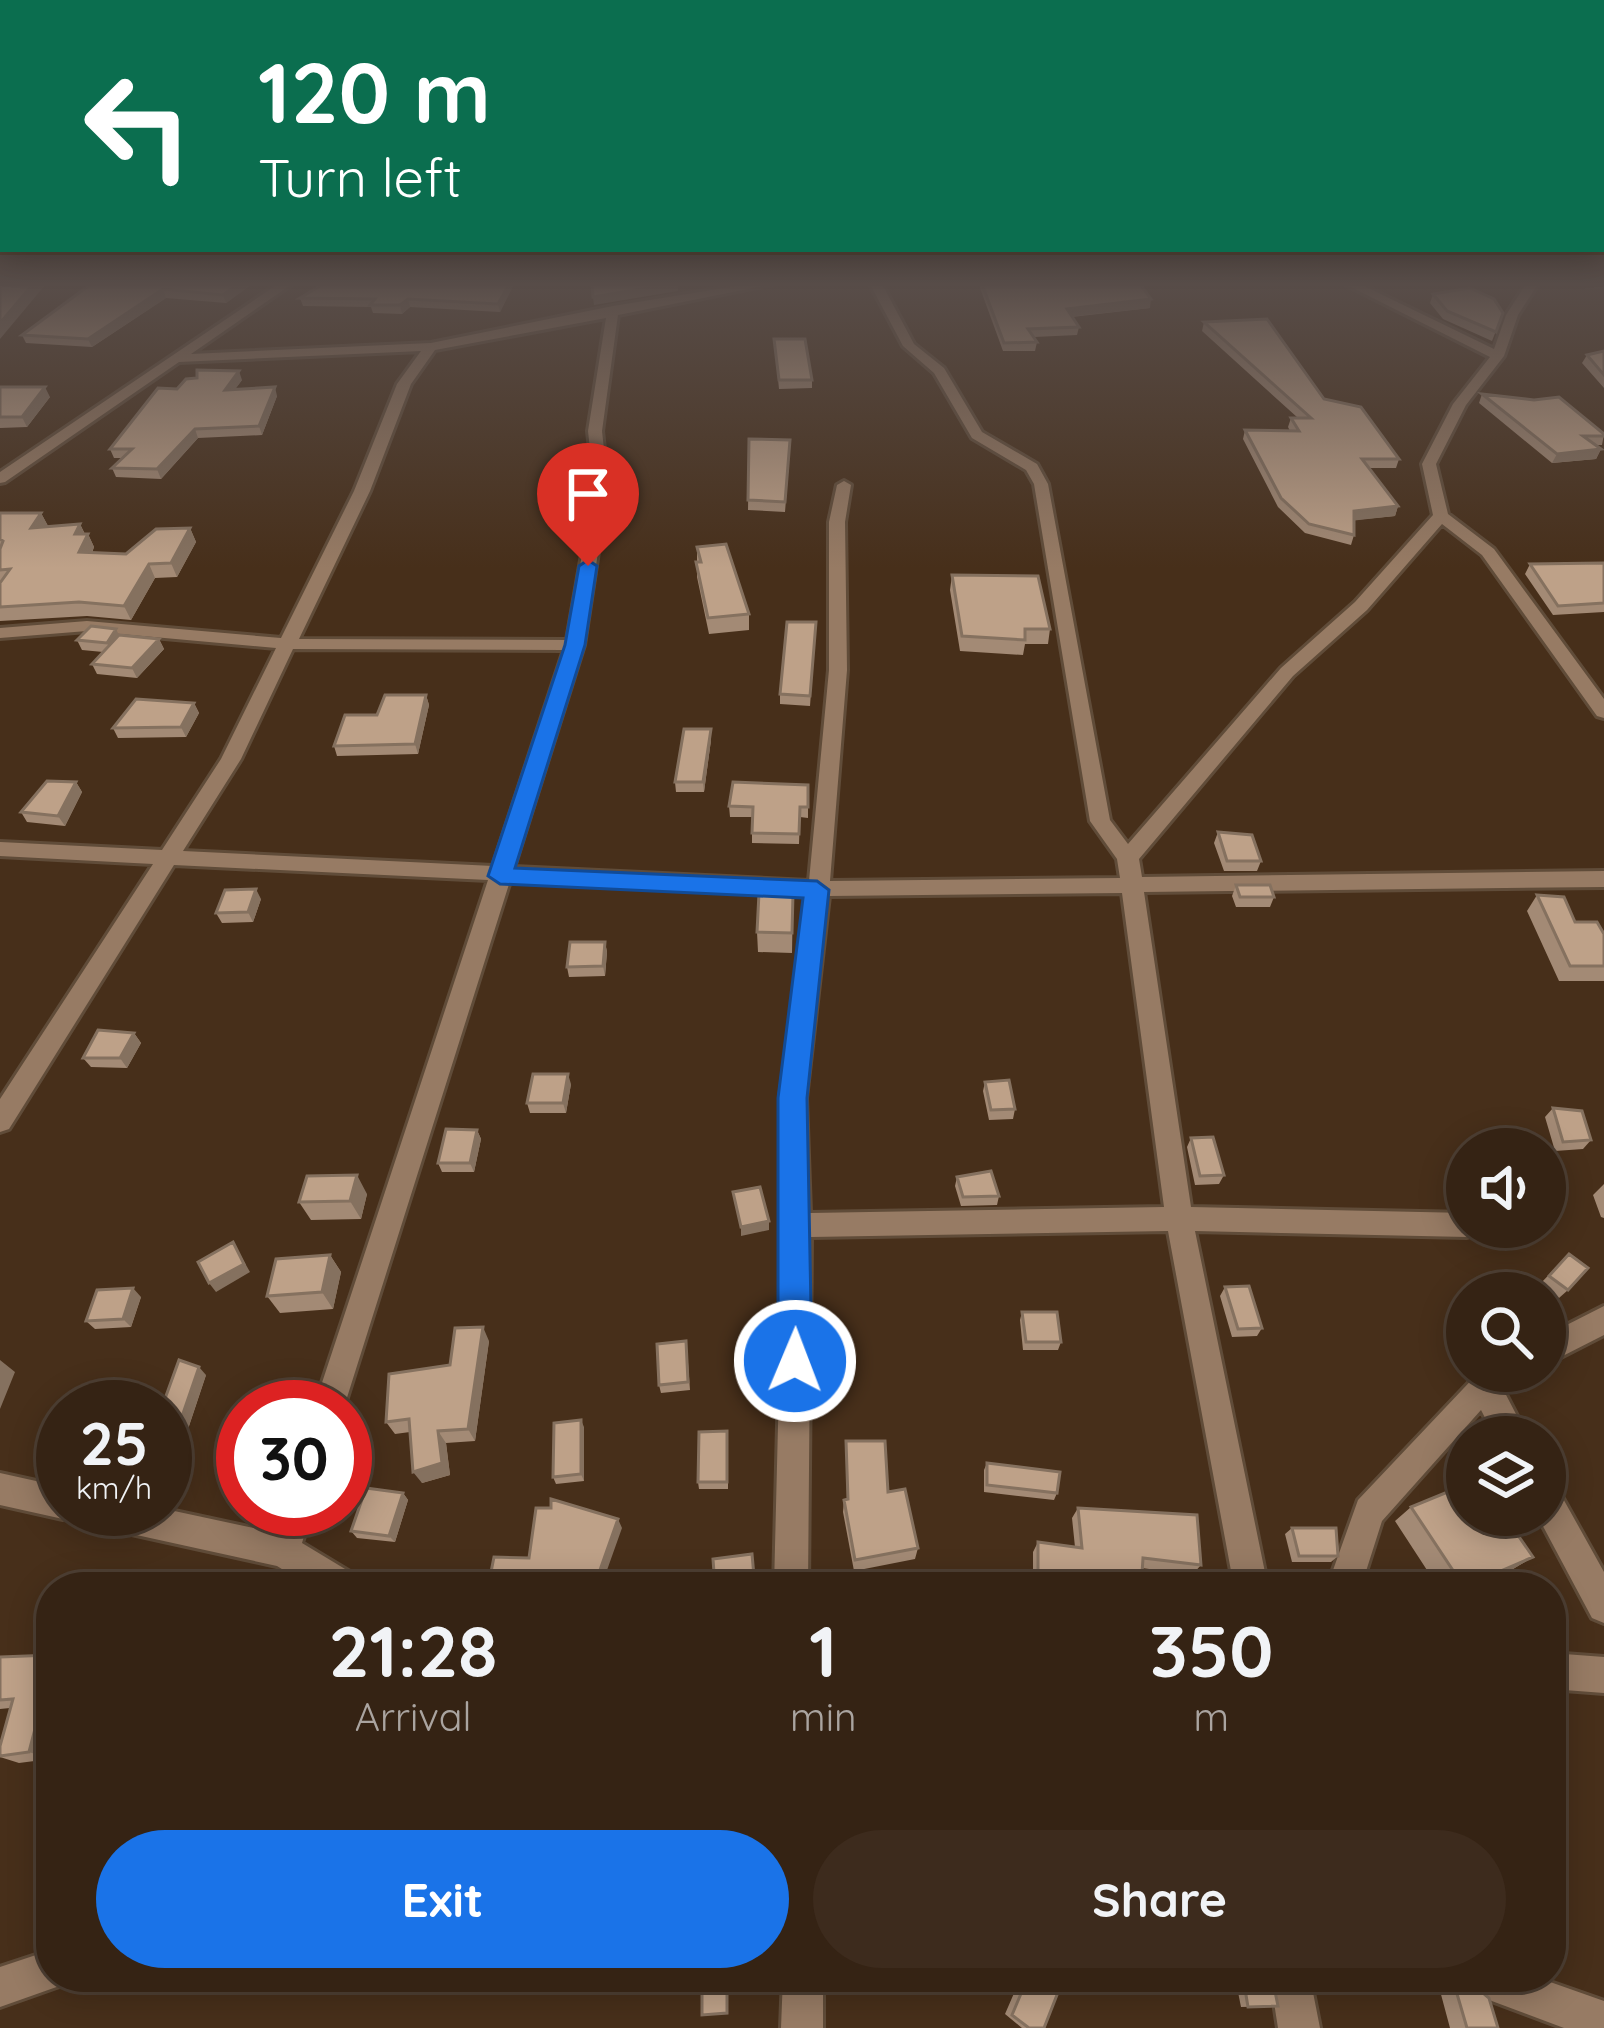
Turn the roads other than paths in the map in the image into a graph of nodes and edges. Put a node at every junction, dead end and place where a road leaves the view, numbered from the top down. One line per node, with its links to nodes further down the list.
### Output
1 (144, 379): 6 (street)
2 (408, 379): 10 (street)
3 (603, 379): 11 (street)
4 (944, 379): 15 (street)
5 (1480, 379): 8 (street)
6 (0, 479)
7 (844, 485): 19 (street)
8 (1441, 516): 12 (street); 15 (street)
9 (0, 633): 10 (street)
10 (287, 644): 11 (street); 14 (street)
11 (575, 645): 16 (street)
12 (1604, 712)
13 (0, 849): 14 (street)
14 (168, 858): 16 (street); 20 (street)
15 (1128, 858): 18 (street)
16 (500, 876): 19 (street); 26 (street)
17 (1604, 879): 18 (street)
18 (1132, 886): 19 (street); 21 (street)
19 (817, 890): 22 (street)
20 (0, 1121)
21 (1179, 1219): 22 (street); 23 (street); 36 (street)
22 (797, 1225): 35 (street)
23 (1446, 1225)
24 (1604, 1320): 25 (street)
25 (1566, 1340)
26 (338, 1380)
27 (1484, 1392): 37 (street)
28 (0, 1489): 29 (street)
29 (36, 1497)
30 (192, 1531): 33 (street)
31 (288, 1536): 33 (street)
32 (1566, 1536): 38 (street)
33 (283, 1551): 34 (street)
34 (318, 1572)
35 (791, 1572)
36 (1248, 1572)
37 (1349, 1572)
38 (1604, 1606)
39 (1566, 1672): 40 (street)
40 (1604, 1675)
41 (36, 1975): 42 (street)
42 (0, 1987)
43 (802, 1992): 47 (street)
44 (1293, 1992): 48 (street)
45 (1520, 1992): 46 (street)
46 (1604, 2023)
47 (802, 2028)
48 (1299, 2028)

